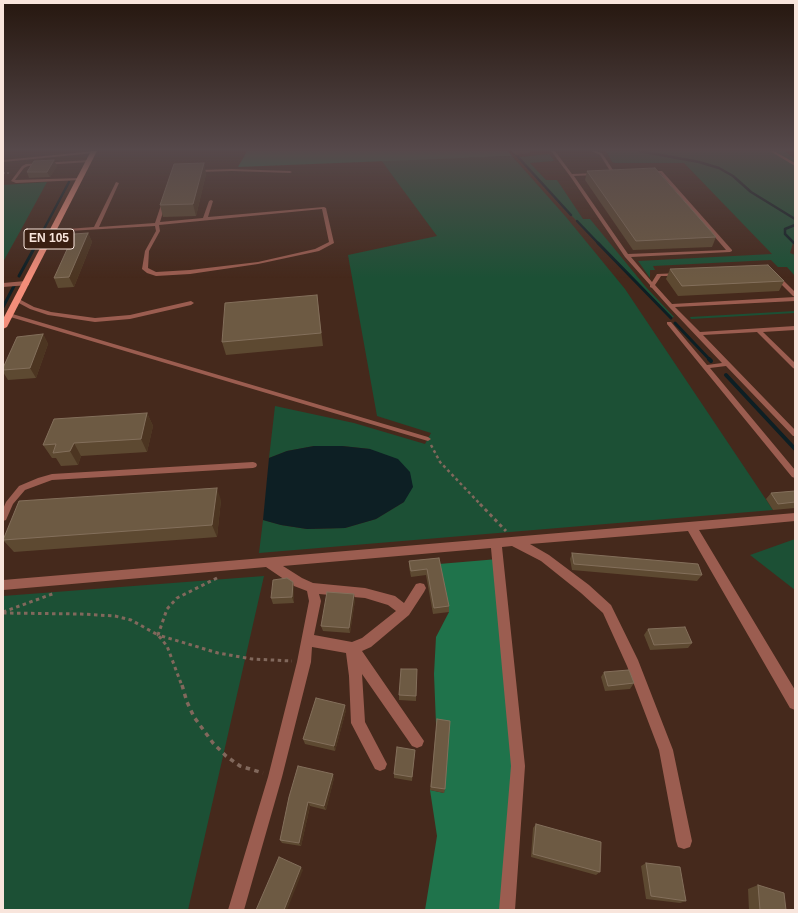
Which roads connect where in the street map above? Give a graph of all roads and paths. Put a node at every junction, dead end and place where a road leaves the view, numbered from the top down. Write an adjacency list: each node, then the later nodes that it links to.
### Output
1 (72, 194): 10 (main road, EN 105)
2 (112, 194): 9 (lane)
3 (585, 194): 11 (lane)
4 (680, 194): 11 (lane)
5 (166, 195): 8 (lane)
6 (211, 201): 7 (lane)
7 (205, 219): 8 (lane); 8 (lane)
8 (157, 224): 9 (lane)
9 (96, 228): 10 (lane)
10 (53, 231): 14 (main road, EN 105)
11 (627, 256): 16 (lane)
12 (683, 273): 16 (lane)
13 (774, 274): 17 (lane)
14 (26, 282): 15 (street); 19 (main road, EN 105)
15 (3, 285)
16 (652, 286): 21 (lane)
17 (795, 295)
18 (795, 299): 21 (lane)
19 (17, 300): 20 (lane); 22 (main road, EN 105)
20 (191, 303)
21 (671, 306): 27 (lane)
22 (9, 315): 24 (main road, EN 105); 32 (lane)
23 (669, 323): 29 (lane)
24 (3, 328)
25 (795, 328): 26 (lane)
26 (758, 330): 27 (lane); 30 (lane)
27 (698, 334): 28 (lane)
28 (727, 364): 29 (lane); 31 (lane)
29 (705, 367): 34 (lane)
30 (795, 367)
31 (795, 434)
32 (428, 439): 38 (path)
33 (253, 465): 36 (lane)
34 (795, 475)
35 (795, 517): 37 (street)
36 (3, 518)
37 (691, 526): 38 (street); 52 (street)
38 (515, 542): 39 (street); 56 (street)
39 (496, 543): 40 (street); 58 (street)
40 (269, 563): 42 (street); 43 (street)
41 (222, 575): 48 (path)
42 (3, 585)
43 (312, 588): 46 (street); 49 (street)
44 (420, 588): 46 (street)
45 (60, 591): 47 (path)
46 (405, 611): 50 (street)
47 (3, 612): 48 (path)
48 (158, 635): 51 (path); 55 (path)
49 (307, 640): 50 (street); 51 (street)
50 (352, 648): 53 (street); 54 (street)
51 (304, 662): 55 (street)
52 (794, 705)
53 (417, 741)
54 (380, 764)
55 (274, 777): 57 (street)
56 (684, 842)
57 (236, 910)
58 (507, 910)

